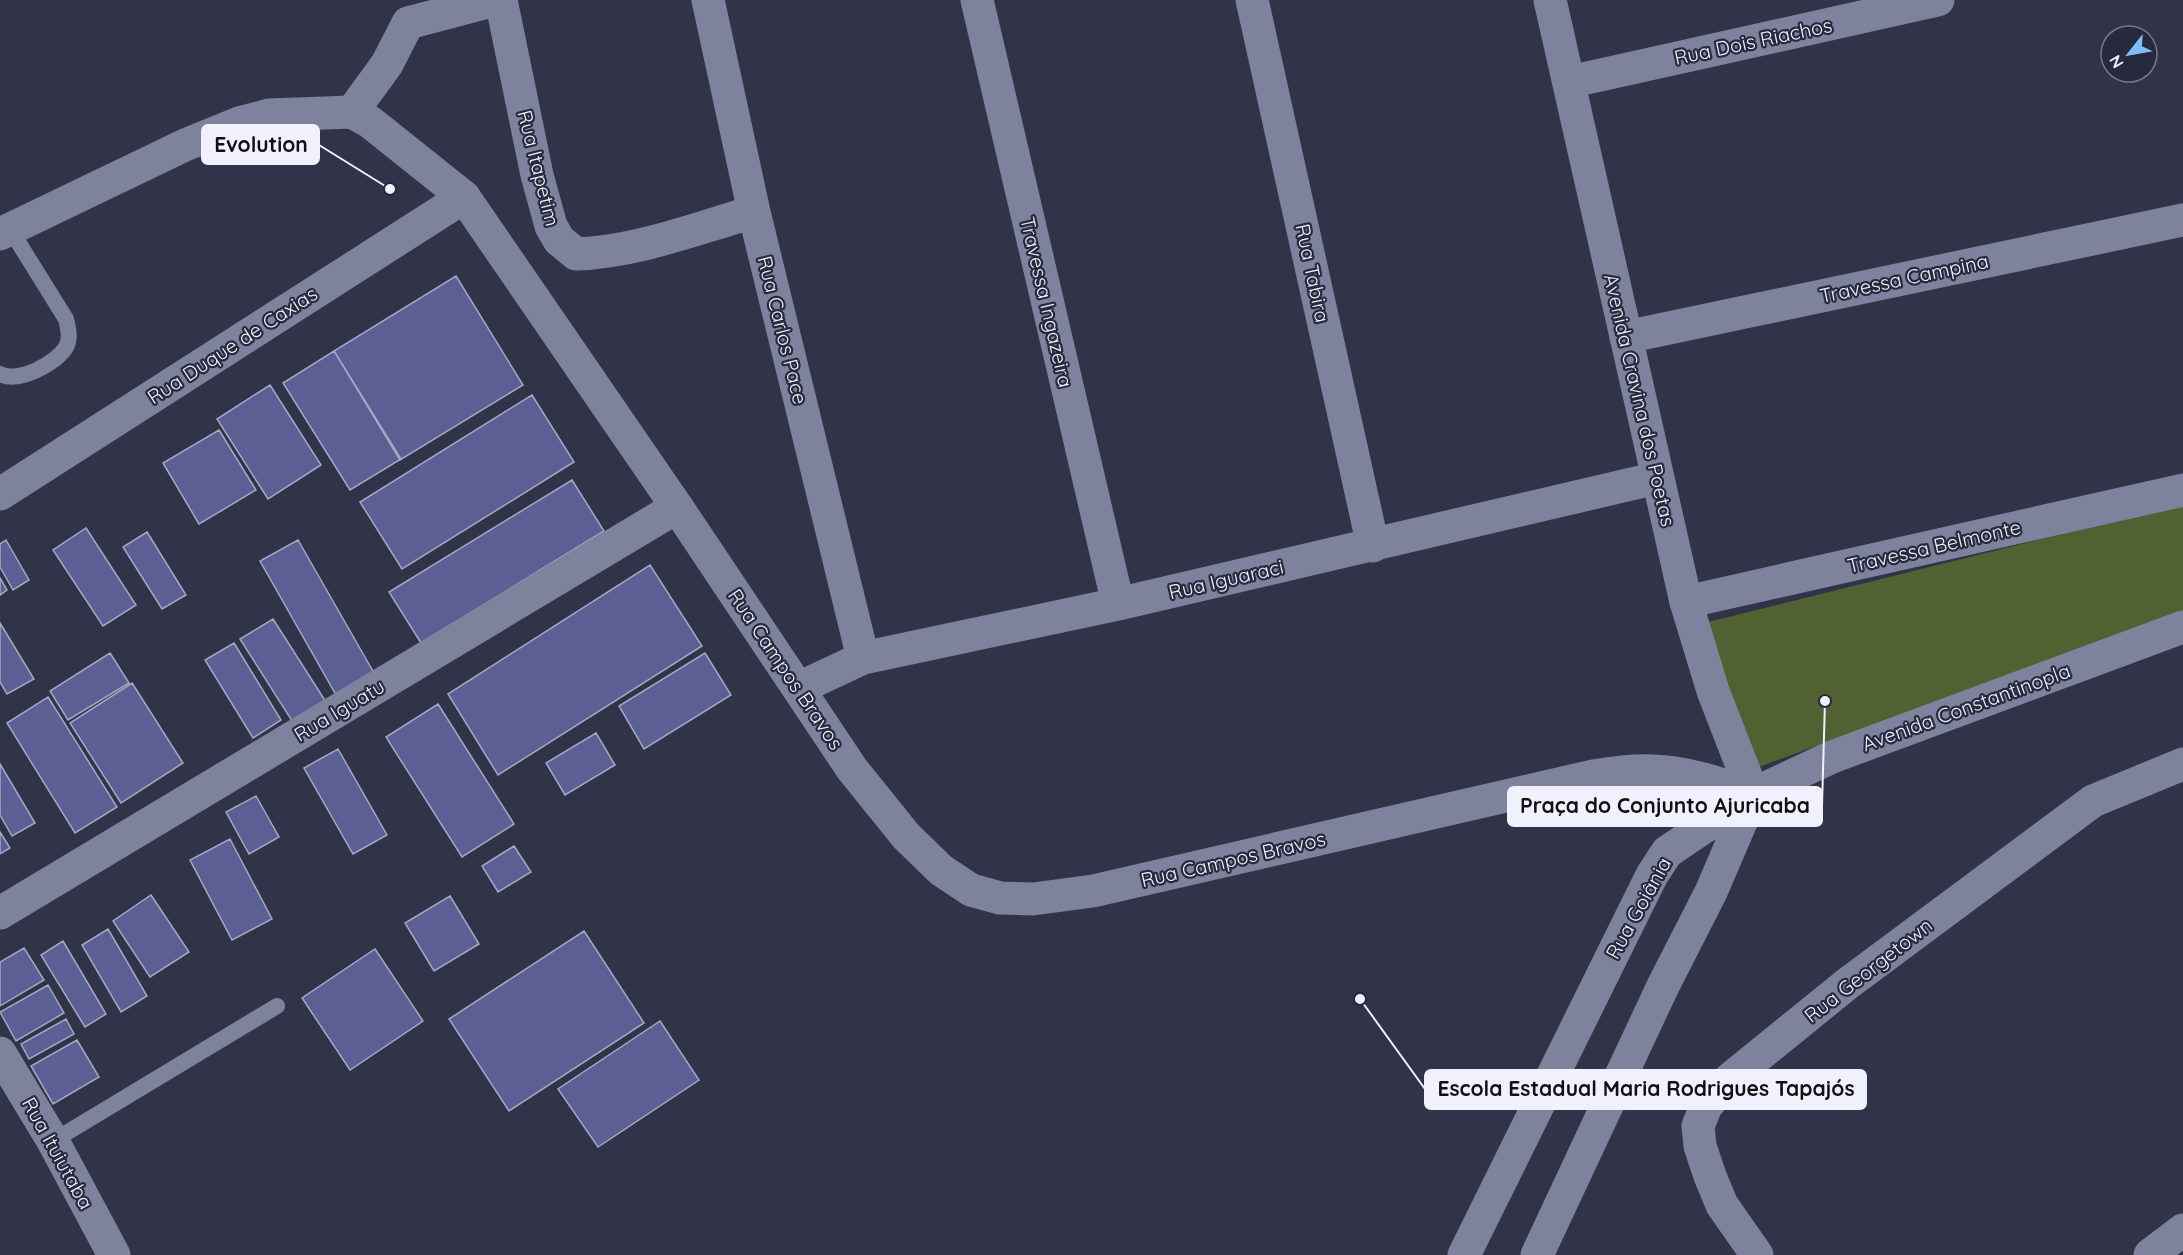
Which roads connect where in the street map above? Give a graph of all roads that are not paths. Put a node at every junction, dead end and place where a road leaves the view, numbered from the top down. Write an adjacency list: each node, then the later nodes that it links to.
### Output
1 (495, 0): 9 (street)
2 (501, 0): 13 (street, Rua Itapetim)
3 (708, 0): 13 (street, Rua Carlos Pace)
4 (977, 0): 24 (street, Travessa Ingazeira)
5 (1252, 0): 22 (street, Rua Tabira)
6 (1550, 0): 10 (street, Avenida Cravina dos Poetas)
7 (1938, 0): 8 (street, Rua Dois Riachos)
8 (1850, 10): 10 (street, Rua Dois Riachos)
9 (406, 12): 11 (street)
10 (1569, 82): 16 (street, Avenida Cravina dos Poetas)
11 (352, 112): 12 (street, Rua Campos Bravos); 15 (street)
12 (464, 196): 20 (street, Rua Duque de Caxias); 21 (street, Rua Campos Bravos)
13 (754, 212): 26 (street, Rua Carlos Pace)
14 (2183, 220): 16 (street, Travessa Campina)
15 (5, 231): 17 (lane)
16 (1626, 337): 18 (street, Avenida Cravina dos Poetas)
17 (0, 374)
18 (1657, 478): 22 (street, Rua Iguaraci); 23 (street, Avenida Cravina dos Poetas)
19 (2183, 490): 23 (street, Travessa Belmonte)
20 (0, 494)
21 (677, 507): 27 (street, Rua Campos Bravos); 30 (street, Rua Iguatu)
22 (1373, 546): 24 (street, Rua Iguaraci)
23 (1686, 602): 29 (street, Avenida Cravina dos Poetas)
24 (1118, 604): 26 (street, Rua Iguaraci)
25 (2183, 627): 29 (street, Avenida Constantinopla)
26 (864, 658): 27 (street, Rua Iguaraci)
27 (799, 688): 29 (street, Rua Campos Bravos)
28 (2183, 764): 38 (street, Rua Georgetown)
29 (1753, 794): 36 (street, Rua Goiânia); 37 (street)
30 (0, 914)
31 (277, 1006): 33 (lane)
32 (0, 1053): 33 (street, Rua Ituiutaba)
33 (53, 1141): 35 (street, Rua Ituiutaba)
34 (2183, 1230): 39 (street)
35 (114, 1255)
36 (1464, 1255)
37 (1537, 1255)
38 (1758, 1255)
39 (2150, 1255)

